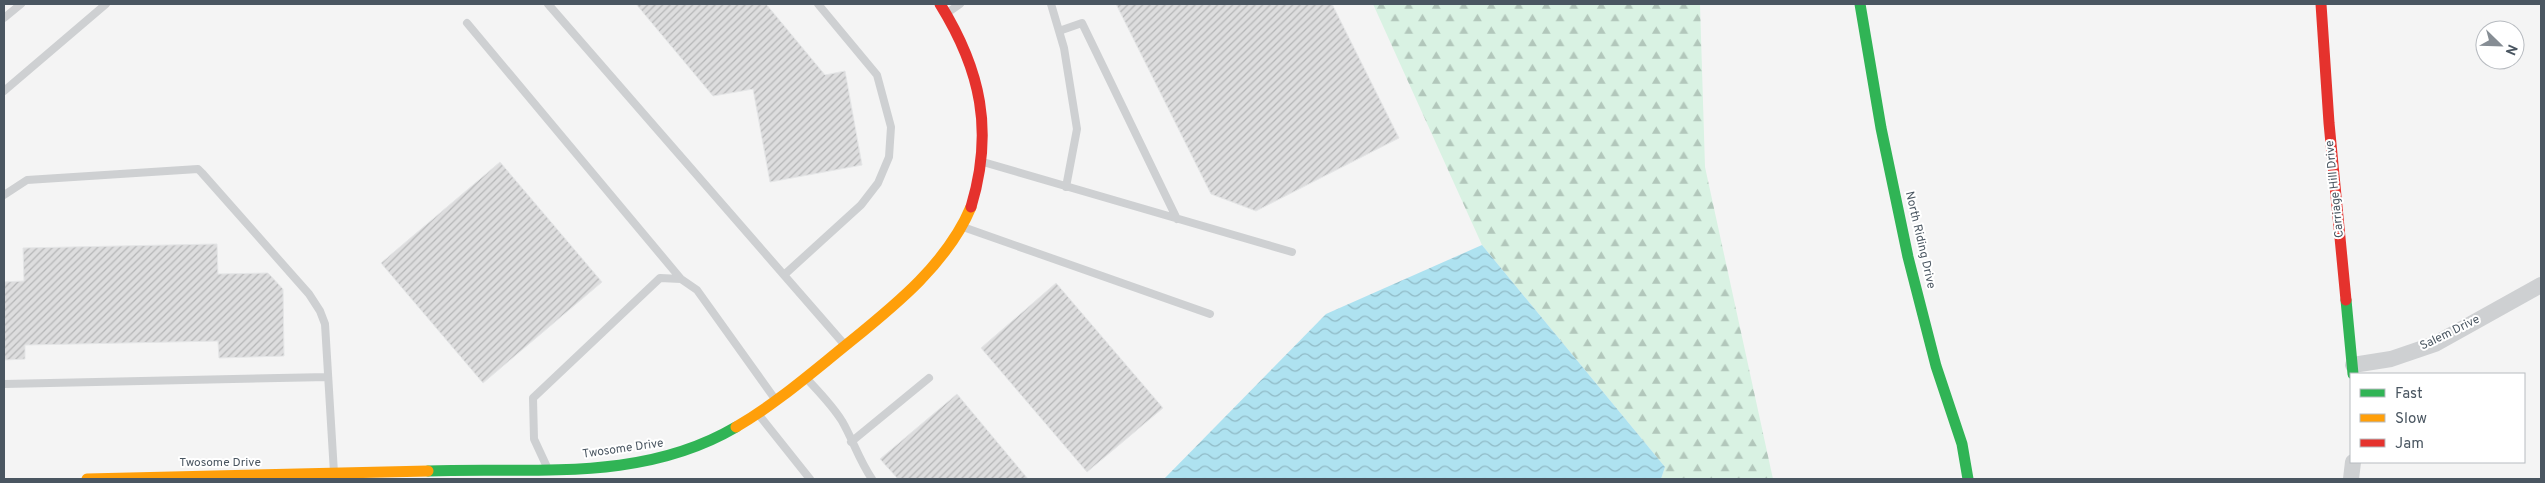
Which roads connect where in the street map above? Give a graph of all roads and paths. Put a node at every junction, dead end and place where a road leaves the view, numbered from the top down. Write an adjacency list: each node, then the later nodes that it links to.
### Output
1 (21, 4): 10 (lane)
2 (106, 4): 13 (lane)
3 (548, 4): 20 (lane)
4 (818, 4): 20 (lane)
5 (960, 4): 9 (lane)
6 (1051, 4): 12 (lane)
7 (1860, 4): 43 (street, North Riding Drive)
8 (2321, 4): 25 (street, Carriage Hill Drive)
9 (943, 8): 14 (street, Twosome Drive)
10 (4, 18)
11 (467, 23): 21 (lane)
12 (1059, 31): 15 (lane); 17 (lane)
13 (4, 91)
14 (981, 162): 15 (lane); 18 (street, Twosome Drive)
15 (1066, 187): 17 (lane)
16 (4, 196): 26 (lane)
17 (1177, 219): 19 (lane)
18 (961, 226): 23 (lane); 24 (street, Twosome Drive)
19 (1292, 252)
20 (784, 275): 24 (lane)
21 (681, 279): 30 (lane); 34 (lane)
22 (2541, 285): 25 (street, Salem Drive)
23 (1210, 314)
24 (846, 346): 27 (street, Twosome Drive)
25 (2353, 370)
26 (328, 377): 29 (lane); 36 (lane)
27 (806, 378): 30 (street, Twosome Drive); 32 (lane)
28 (929, 378): 32 (lane)
29 (4, 384)
30 (776, 401): 31 (street, Twosome Drive)
31 (758, 414): 34 (street, Twosome Drive); 41 (lane)
32 (851, 442): 42 (lane)
33 (2353, 463): 44 (street)
34 (548, 470): 35 (street, Twosome Drive)
35 (465, 474): 37 (street, Twosome Drive)
36 (334, 475): 37 (street, Twosome Drive); 39 (street, Twosome Drive)
37 (405, 476)
38 (148, 478): 39 (street, Twosome Drive); 40 (street, Twosome Drive)
39 (204, 478)
40 (88, 479)
41 (810, 479)
42 (872, 479)
43 (1968, 479)
44 (2351, 479)

